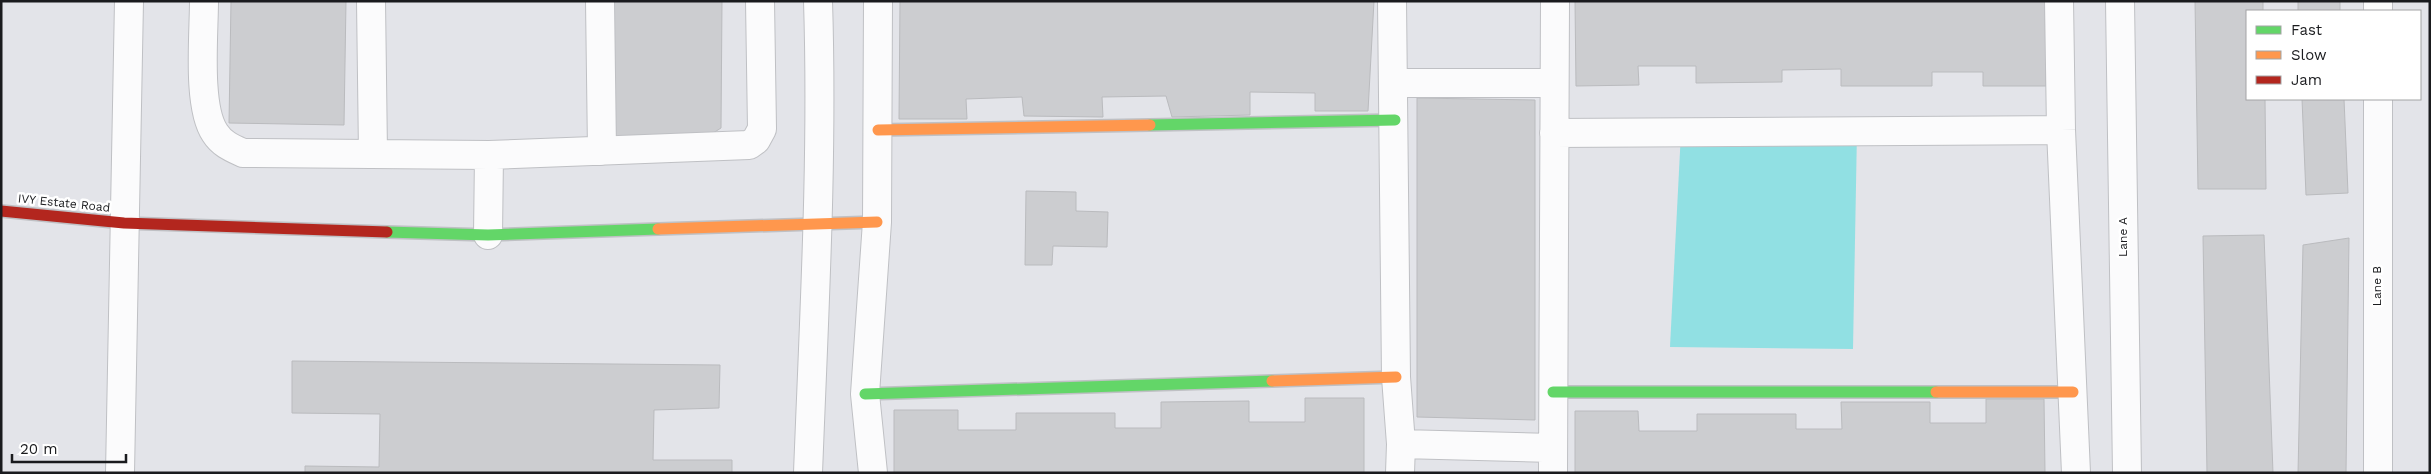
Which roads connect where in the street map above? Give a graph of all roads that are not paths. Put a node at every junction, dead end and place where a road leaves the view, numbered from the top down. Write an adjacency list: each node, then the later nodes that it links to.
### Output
1 (129, 1): 24 (street)
2 (204, 1): 20 (street)
3 (371, 1): 20 (street)
4 (600, 1): 19 (street)
5 (760, 1): 19 (street)
6 (818, 1): 25 (street)
7 (878, 1): 16 (street)
8 (1392, 1): 12 (street)
9 (1554, 1): 13 (street)
10 (2060, 1): 17 (street)
11 (2120, 1): 38 (street, Lane A)
12 (1394, 83): 13 (street); 15 (street)
13 (1554, 83): 18 (street)
14 (2378, 100): 39 (street, Lane B)
15 (1395, 120): 16 (street); 27 (street)
16 (878, 130): 23 (street)
17 (2060, 130): 18 (street); 29 (street)
18 (1554, 133): 28 (street)
19 (602, 151): 21 (street)
20 (373, 154): 21 (street)
21 (489, 156): 26 (street)
22 (1, 210): 24 (street, IVY Estate Road)
23 (877, 222): 25 (street, IVY Estate Road); 30 (street)
24 (124, 223): 26 (street, IVY Estate Road); 33 (street)
25 (817, 224): 26 (street, IVY Estate Road); 34 (street)
26 (488, 235)
27 (1396, 377): 30 (street); 31 (street)
28 (1554, 392): 29 (street); 32 (street)
29 (2072, 392): 37 (street)
30 (865, 394): 35 (street)
31 (1401, 444): 32 (street); 36 (street)
32 (1553, 460)
33 (120, 473)
34 (808, 473)
35 (873, 473)
36 (1400, 473)
37 (2076, 473)
38 (2127, 473)
39 (2378, 473)

